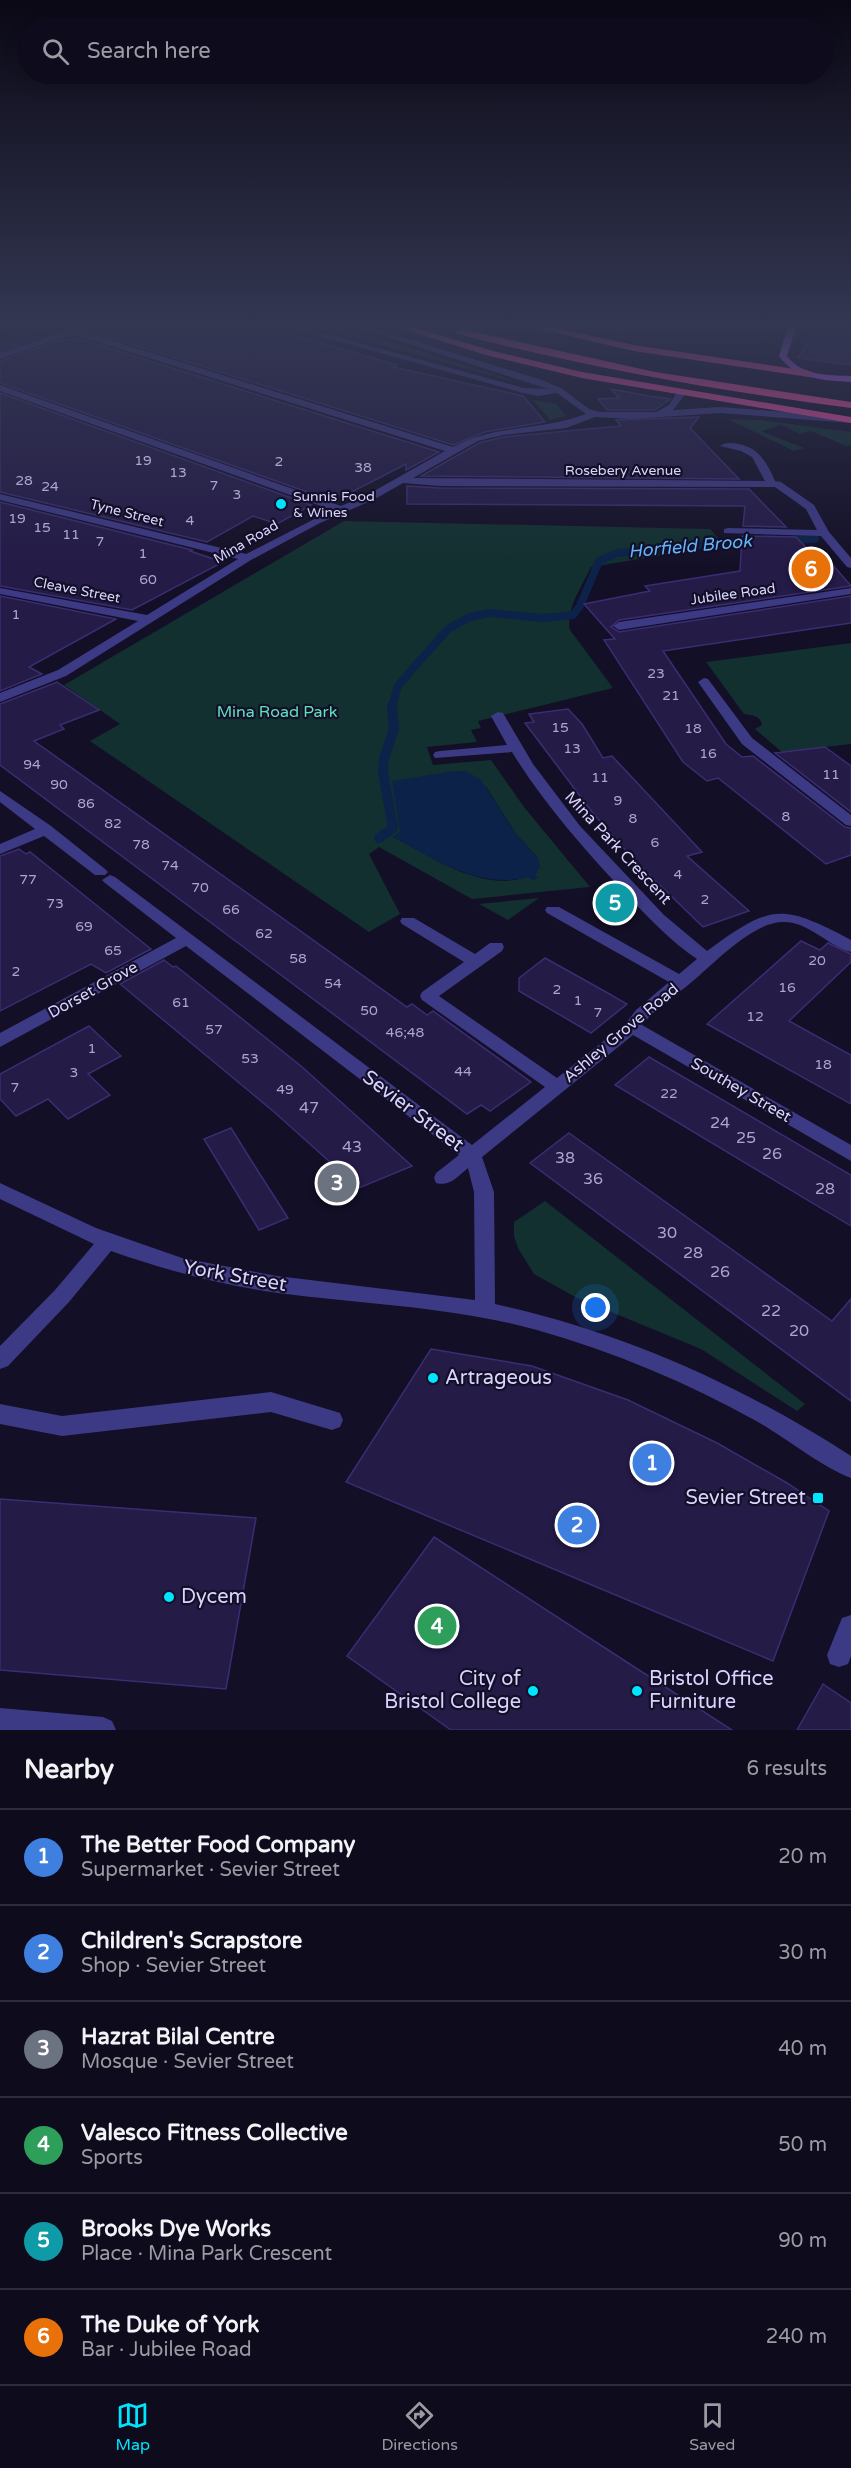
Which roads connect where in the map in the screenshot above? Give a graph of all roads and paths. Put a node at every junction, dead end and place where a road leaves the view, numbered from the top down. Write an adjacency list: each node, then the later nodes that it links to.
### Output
1 (48, 408): 14 (street)
2 (315, 408): 10 (street)
3 (585, 408): 6 (street)
4 (671, 408): 7 (street)
5 (774, 408): 8 (highway)
6 (594, 414): 7 (street, Mina Road); 10 (street, Mina Road)
7 (657, 414): 8 (street, Mina Road)
8 (851, 420)
9 (724, 446): 12 (street)
10 (454, 451): 11 (street, Mina Road)
11 (400, 480): 12 (street, Rosebery Avenue); 14 (street, Mina Road)
12 (771, 484): 16 (street, Rosebery Avenue)
13 (0, 497): 17 (street, Tyne Street)
14 (342, 510): 17 (street, Mina Road)
15 (728, 531): 16 (street)
16 (824, 533): 18 (street, Rosebery Avenue)
17 (247, 558): 21 (street, Mina Road)
18 (851, 564)
19 (0, 591): 21 (street, Cleave Street)
20 (851, 591): 22 (street, Jubilee Road)
21 (148, 619): 24 (street, Mina Road)
22 (619, 626)
23 (704, 682): 29 (street)
24 (0, 698)
25 (498, 717): 26 (street, Mina Park Crescent)
26 (515, 748): 27 (street); 37 (street, Mina Park Crescent)
27 (441, 755)
28 (0, 795): 30 (street, Sevier Street)
29 (851, 822)
30 (46, 829): 31 (street); 34 (street, Sevier Street)
31 (0, 850)
32 (553, 910): 39 (street)
33 (408, 921): 38 (street)
34 (187, 939): 41 (street, Dorset Grove); 44 (street, Sevier Street)
35 (496, 947): 38 (street)
36 (851, 947): 37 (street, Ashley Grove Road)
37 (709, 960): 39 (street, Ashley Grove Road)
38 (476, 962): 42 (street)
39 (682, 982): 40 (street, Ashley Grove Road)
40 (632, 1027): 42 (street, Ashley Grove Road); 43 (street, Southey Street)
41 (0, 1041)
42 (556, 1086): 44 (street, Ashley Grove Road)
43 (851, 1154)
44 (469, 1155): 45 (street, Ashley Grove Road); 48 (street, Sevier Street)
45 (443, 1178)
46 (0, 1190): 47 (street, York Street)
47 (108, 1241): 48 (street, York Street); 49 (street)
48 (484, 1310): 52 (street)
49 (0, 1360)
50 (0, 1414): 51 (street)
51 (332, 1420)
52 (851, 1468)
53 (851, 1628): 54 (street)
54 (839, 1655)
55 (0, 1721): 56 (street)
56 (103, 1730)

